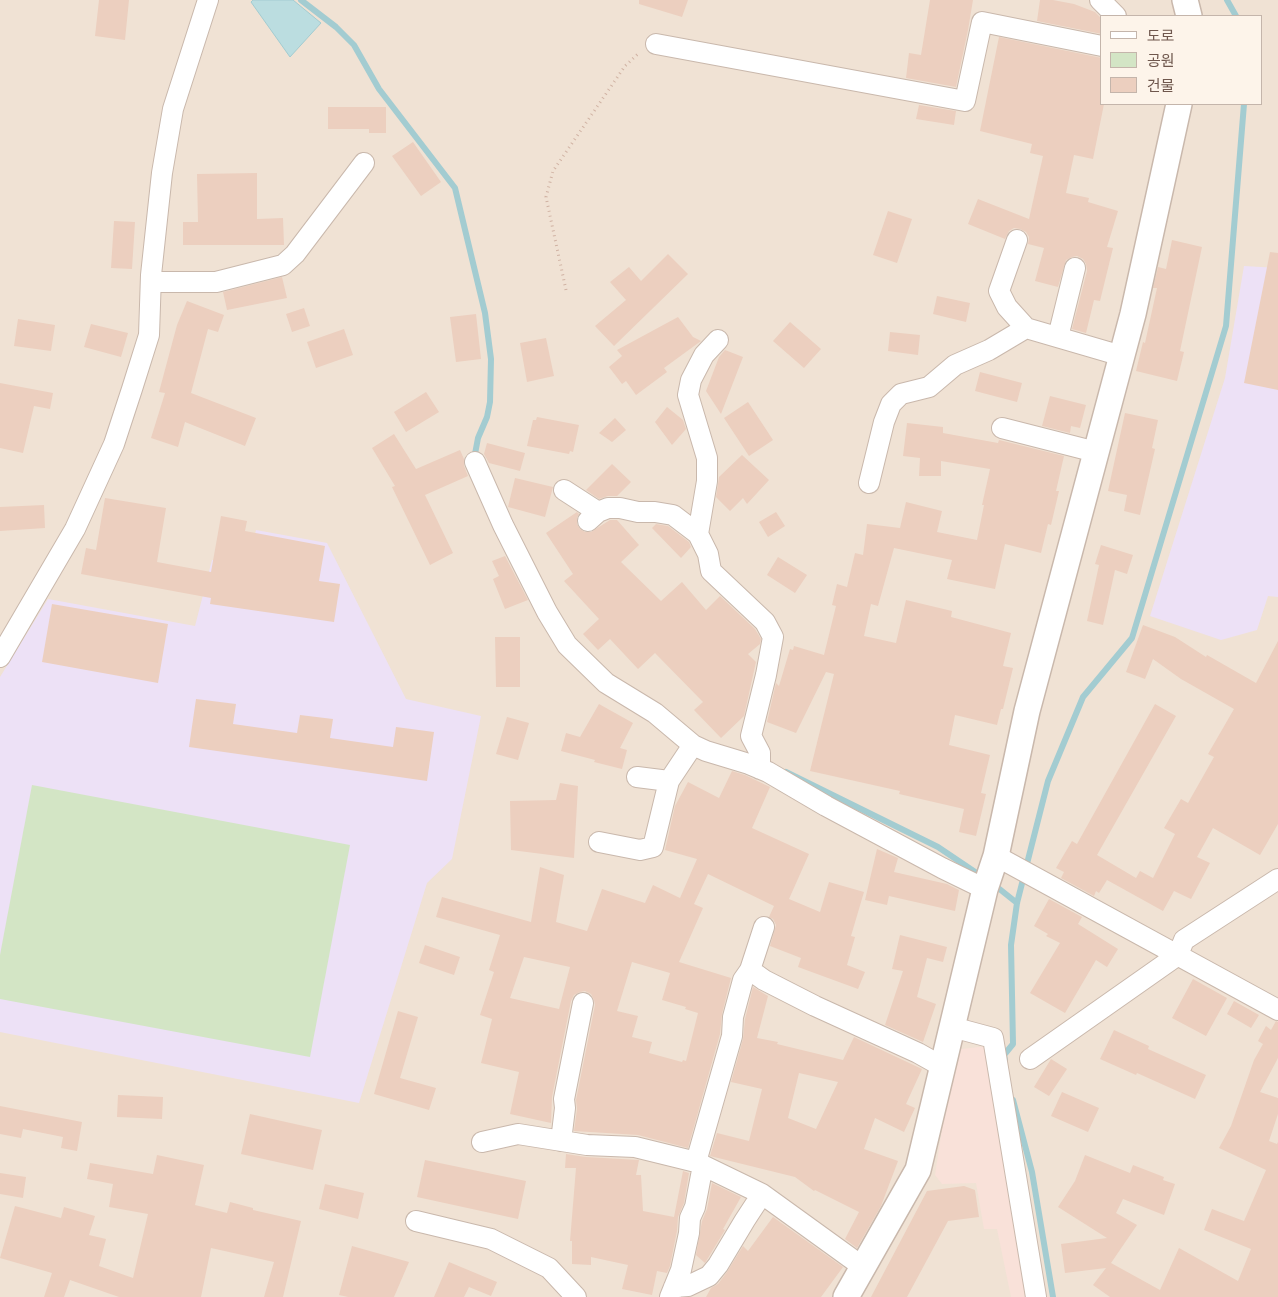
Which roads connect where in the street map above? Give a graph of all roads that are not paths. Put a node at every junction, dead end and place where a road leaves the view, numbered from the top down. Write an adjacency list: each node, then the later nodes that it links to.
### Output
1 (208, 0): 12 (street)
2 (1100, 0): 4 (street)
3 (1185, 0): 5 (street)
4 (1115, 15)
5 (1189, 15)
6 (656, 44): 7 (street)
7 (1100, 46)
8 (1179, 105): 16 (street)
9 (364, 163): 12 (street)
10 (1017, 240): 13 (street)
11 (1075, 268): 14 (street)
12 (150, 282): 23 (street)
13 (1026, 328): 14 (street); 20 (street)
14 (1058, 337): 16 (street)
15 (718, 340): 22 (street)
16 (1122, 356): 18 (street)
17 (1002, 428): 18 (street)
18 (1096, 452): 29 (street)
19 (475, 462): 24 (street)
20 (869, 483)
21 (564, 490): 22 (street)
22 (698, 534): 25 (street)
23 (0, 657)
24 (693, 745): 25 (street); 27 (street)
25 (760, 762): 29 (street)
26 (637, 777): 27 (street)
27 (669, 781): 28 (street)
28 (599, 842)
29 (994, 874): 32 (street); 36 (street)
30 (1278, 879): 32 (street)
31 (764, 927): 33 (street)
32 (1178, 955): 35 (street); 37 (street)
33 (750, 970): 38 (street); 41 (street)
34 (583, 1003): 39 (street)
35 (1278, 1010)
36 (952, 1027): 38 (street); 48 (street)
37 (1030, 1059)
38 (943, 1067): 44 (street)
39 (561, 1141): 40 (street); 41 (street)
40 (482, 1142)
41 (700, 1164): 42 (street); 45 (street)
42 (762, 1194): 44 (street); 45 (street)
43 (416, 1221): 46 (street)
44 (863, 1267): 47 (street)
45 (672, 1292)
46 (576, 1297)
47 (846, 1297)
48 (1036, 1297)

